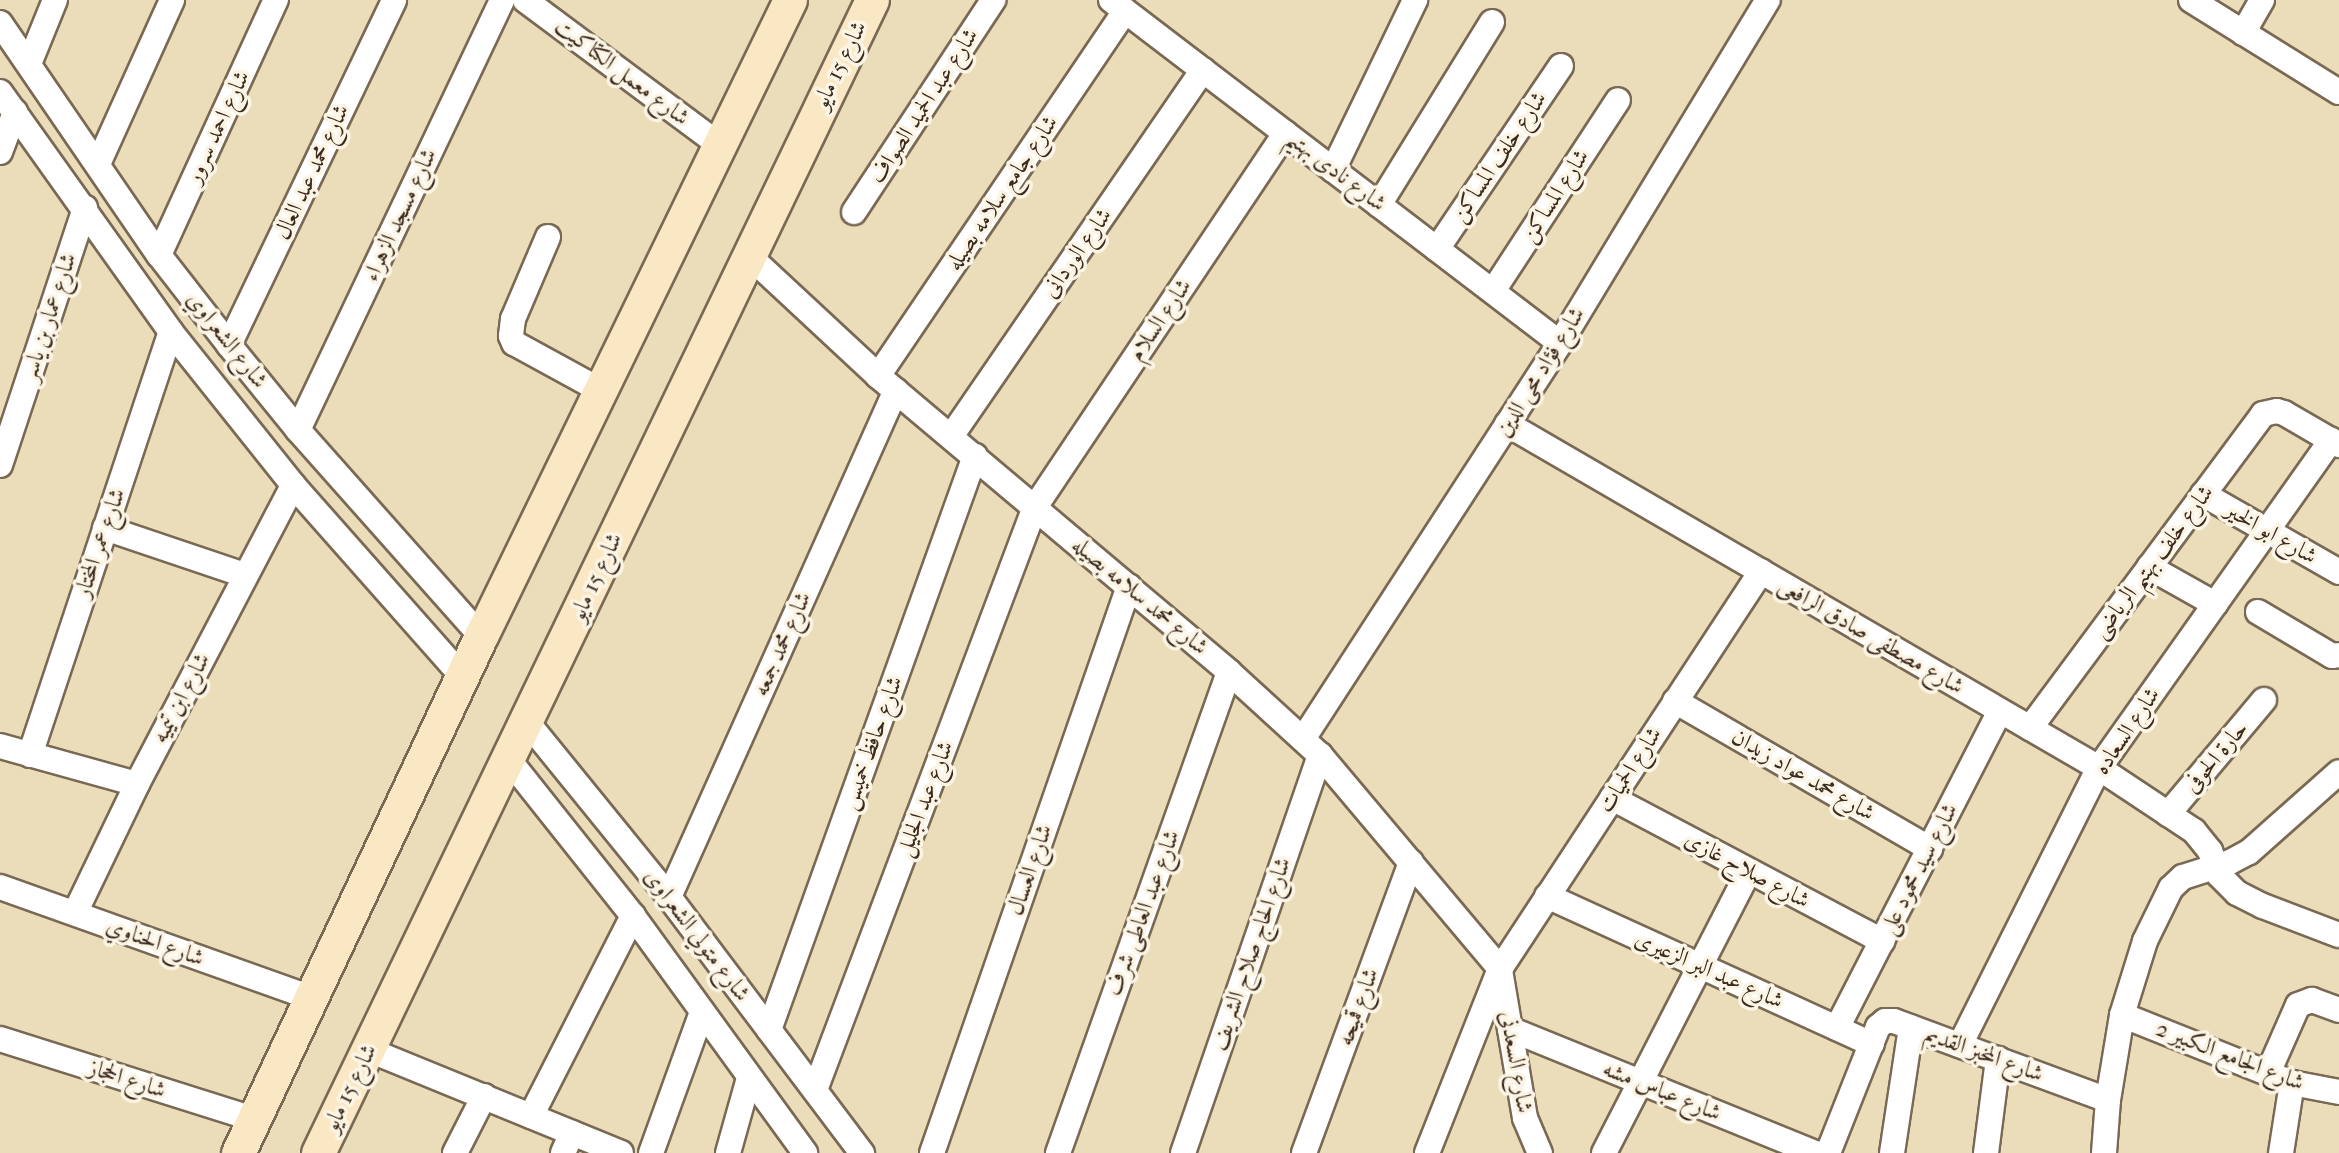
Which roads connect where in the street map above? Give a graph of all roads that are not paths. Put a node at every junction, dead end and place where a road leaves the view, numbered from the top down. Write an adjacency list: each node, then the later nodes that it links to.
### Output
1 (55, 0): 18 (street)
2 (172, 0): 27 (street)
3 (276, 0): 34 (street, شارع احمد سرور)
4 (394, 0): 39 (street, شارع محمد عبد العال)
5 (502, 0): 43 (street, شارع مسجد الزهراء)
6 (790, 0): 25 (main road)
7 (872, 0): 35 (main road, شارع 15 مايو)
8 (993, 0): 31 (street, شارع عبد الحميد الصواف)
9 (1415, 0): 28 (street)
10 (1768, 0): 38 (street, شارع فؤاد محى الدين)
11 (2191, 0): 17 (street)
12 (2262, 0): 17 (street)
13 (527, 1): 25 (street, شارع معمل الكتاكيت)
14 (1118, 5): 20 (street, شارع نادى بهتيم); 40 (street, شارع جامع سلامه بصيله)
15 (1492, 22): 29 (street)
16 (0, 23): 18 (street, شارع الشعراوي)
17 (2243, 33): 21 (street)
18 (29, 64): 27 (street, شارع الشعراوي)
19 (1561, 66): 33 (street, شارع خلف المساكن)
20 (1203, 70): 24 (street, شارع نادى بهتيم); 44 (street, شارع الوردانى)
21 (2337, 86)
22 (1618, 100): 36 (street, شارع المساكن)
23 (7, 102): 26 (street); 30 (street, شارع الشعراوي)
24 (1285, 133): 28 (street, شارع نادى بهتيم); 50 (street, شارع السلام)
25 (718, 144): 41 (main road)
26 (0, 152)
27 (98, 164): 34 (street, شارع الشعراوي)
28 (1333, 170): 29 (street, شارع نادى بهتيم)
29 (1379, 205): 33 (street, شارع نادى بهتيم)
30 (85, 208): 37 (street, شارع الشعراوي); 47 (street, شارع عمار بن ياسر)
31 (854, 212)
32 (548, 237): 41 (street)
33 (1437, 248): 36 (street, شارع نادى بهتيم)
34 (159, 255): 39 (street, شارع الشعراوي)
35 (748, 255): 40 (street, شارع محمد سلامه بصيله); 67 (main road, شارع 15 مايو)
36 (1493, 291): 38 (street, شارع نادى بهتيم)
37 (171, 332): 48 (street, شارع الشعراوي); 51 (street, شارع عمر المختار)
38 (1560, 343): 42 (street, شارع فؤاد محى الدين)
39 (229, 345): 43 (street, شارع الشعراوي)
40 (887, 383): 44 (street, شارع محمد سلامه بصيله); 84 (street, شارع محمد جمعه)
41 (600, 390): 60 (main road)
42 (1507, 424): 54 (street, شارع مصطفى صادق الرافعى); 70 (street, شارع فؤاد محى الدين)
43 (298, 429): 60 (street, شارع الشعراوي)
44 (951, 435): 46 (street, شارع محمد سلامه بصيله)
45 (2335, 443): 49 (street, شارع خلف بهتيم الرياضى); 52 (street, شارع السعاده)
46 (975, 456): 50 (street, شارع محمد سلامه بصيله); 98 (street, شارع حافظ خميس)
47 (0, 465)
48 (292, 485): 56 (street, شارع ابن تيميه); 63 (street, شارع الشعراوي)
49 (2203, 494): 52 (street, شارع ابو الخير); 53 (street, شارع خلف بهتيم الرياضى)
50 (1035, 507): 57 (street, شارع محمد سلامه بصيله); 108 (street, شارع عبد الجليل)
51 (105, 528): 56 (street); 71 (street, شارع عمر المختار)
52 (2267, 531): 55 (street, شارع ابو الخير); 58 (street, شارع السعاده)
53 (2149, 567): 58 (street); 68 (street, شارع خلف بهتيم الرياضى)
54 (1761, 571): 65 (street, شارع الحميات); 66 (street, شارع مصطفى صادق الرافعى)
55 (2339, 572)
56 (245, 575): 75 (street, شارع ابن تيميه)
57 (1129, 586): 62 (street, شارع محمد سلامه بصيله); 123 (street, شارع العسال)
58 (2215, 604): 73 (street, شارع السعاده)
59 (2258, 612): 61 (street)
60 (481, 636): 63 (main road)
61 (2339, 655)
62 (1229, 672): 70 (street, شارع محمد سلامه بصيله); 124 (street, شارع عبد العاطى شرف)
63 (462, 676): 91 (main road)
64 (2264, 700): 77 (street, حارة الحوفى)
65 (1675, 701): 76 (street, شارع الحميات); 78 (street, شارع محمد عواد زيدان)
66 (2000, 710): 68 (street, شارع مصطفى صادق الرافعى); 78 (street, شارع سيد محمود على)
67 (527, 722): 72 (main road, شارع 15 مايو); 84 (street, شارع متولي الشعراوى)
68 (2030, 728): 73 (street, شارع مصطفى صادق الرافعى)
69 (0, 746): 71 (street)
70 (1312, 747): 79 (street, شارع محمد سلامه بصيله); 125 (street, شارع الحاج صلاح الشريف)
71 (30, 755): 75 (street)
72 (509, 760): 86 (street, شارع متولي الشعراوى); 102 (main road, شارع 15 مايو)
73 (2099, 768): 77 (street, شارع مصطفى صادق الرافعى); 101 (street, شارع السعاده)
74 (2339, 772): 80 (street)
75 (136, 784): 85 (street, شارع ابن تيميه)
76 (1612, 798): 81 (street, شارع صلاح غازى); 83 (street, شارع الحميات)
77 (2168, 814): 80 (street, شارع مصطفى صادق الرافعى)
78 (1930, 849): 88 (street, شارع سيد محمود على)
79 (1411, 862): 90 (street, شارع محمد سلامه بصيله); 126 (street, شارع قميحه)
80 (2214, 868): 87 (street, شارع مصطفى صادق الرافعى); 94 (street)
81 (1749, 871): 88 (street, شارع صلاح غازى); 89 (street)
82 (0, 887): 85 (street, شارع الحناوي)
83 (1547, 896): 89 (street, شارع عبد البر الزعيرى); 90 (street, شارع الحميات)
84 (669, 897): 98 (street, شارع متولي الشعراوى)
85 (75, 913): 91 (street, شارع الحناوي)
86 (633, 916): 93 (street, شارع متولي الشعراوى); 112 (street)
87 (2339, 935)
88 (1882, 941): 96 (street, شارع سيد محمود على)
89 (1700, 966): 96 (street, شارع عبد البر الزعيرى); 106 (street)
90 (1500, 969): 97 (street, شارع السعدنى); 127 (street, شارع الحميات)
91 (311, 998): 113 (main road)
92 (2339, 1010): 104 (street)
93 (702, 1012): 105 (street, شارع متولي الشعراوى); 119 (street)
94 (2122, 1015): 104 (street, شارع الجامع الكبير 2); 111 (street)
95 (1911, 1027): 100 (street, شارع المخبز القديم); 101 (street, شارع المخبز القديم); 132 (street)
96 (1838, 1028): 100 (street, شارع عبد البر الزعيرى)
97 (1510, 1029): 106 (street, شارع عباس مشه); 128 (street, شارع السعدنى)
98 (769, 1030): 108 (street, شارع متولي الشعراوى)
99 (0, 1039): 113 (street, شارع الحجاز)
100 (1872, 1044): 131 (street)
101 (1960, 1045): 103 (street, شارع المخبز القديم)
102 (369, 1050): 110 (street); 116 (main road, شارع 15 مايو)
103 (1998, 1059): 111 (street, شارع المخبز القديم); 133 (street)
104 (2268, 1073): 107 (street, شارع الجامع الكبير 2)
105 (749, 1078): 120 (street); 121 (street, شارع متولي الشعراوى)
106 (1640, 1082): 129 (street); 130 (street, شارع عباس مشه)
107 (2292, 1083): 109 (street, شارع الجامع الكبير 2); 135 (street)
108 (815, 1090): 122 (street, شارع متولي الشعراوى)
109 (2339, 1092)
110 (484, 1096): 112 (street); 117 (street)
111 (2108, 1100): 134 (street)
112 (531, 1116): 114 (street)
113 (254, 1119): 115 (main road)
114 (568, 1143): 118 (street)
115 (238, 1153)
116 (318, 1153)
117 (455, 1153)
118 (621, 1153)
119 (651, 1153)
120 (728, 1153)
121 (806, 1153)
122 (862, 1153)
123 (932, 1153)
124 (1058, 1153)
125 (1183, 1153)
126 (1304, 1153)
127 (1427, 1153)
128 (1540, 1153)
129 (1604, 1153)
130 (1815, 1153)
131 (1828, 1153)
132 (1892, 1153)
133 (1986, 1153)
134 (2104, 1153)
135 (2281, 1153)

